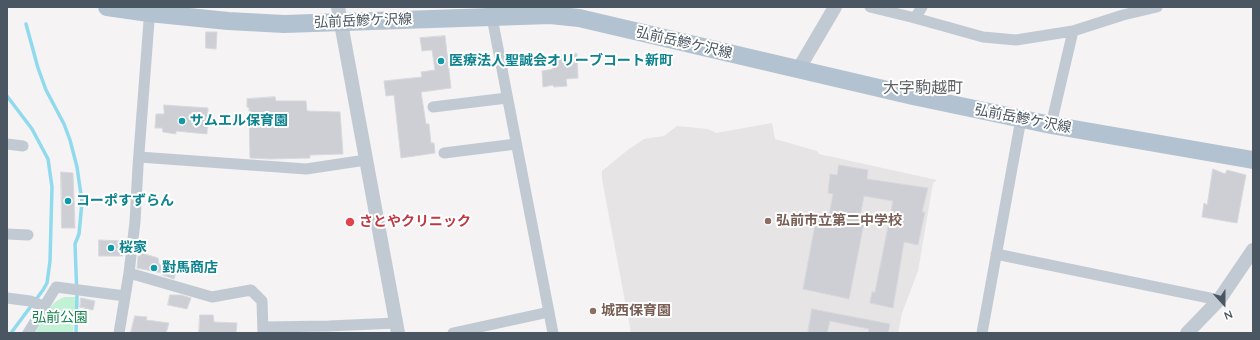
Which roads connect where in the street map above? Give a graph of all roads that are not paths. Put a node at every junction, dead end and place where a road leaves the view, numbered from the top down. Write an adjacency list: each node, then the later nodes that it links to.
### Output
1 (107, 7): 7 (main road, 弘前岳鰺ケ沢線)
2 (824, 7): 12 (street)
3 (835, 7): 12 (street)
4 (870, 7): 10 (street)
5 (922, 7): 10 (street)
6 (1157, 7): 11 (street)
7 (150, 10): 9 (main road, 弘前岳鰺ケ沢線); 21 (street)
8 (491, 11): 9 (main road, 弘前岳鰺ケ沢線); 12 (main road, 弘前岳鰺ケ沢線); 13 (street)
9 (339, 15): 22 (street)
10 (915, 18): 11 (street)
11 (1073, 31): 16 (street)
12 (798, 70): 15 (main road, 弘前岳鰺ケ沢線)
13 (507, 98): 14 (street); 18 (street)
14 (433, 107)
15 (1021, 119): 16 (main road, 弘前岳鰺ケ沢線); 27 (street)
16 (1050, 125): 23 (main road, 弘前岳鰺ケ沢線)
17 (7, 144): 19 (street)
18 (516, 144): 20 (street); 33 (street)
19 (23, 146)
20 (444, 153)
21 (139, 157): 22 (street); 28 (street)
22 (366, 160): 34 (street)
23 (1253, 160)
24 (7, 234): 25 (street)
25 (28, 236)
26 (1253, 250): 31 (street)
27 (996, 254): 31 (street); 40 (street)
28 (129, 273): 29 (street); 35 (street)
29 (125, 296): 32 (street); 37 (street)
30 (7, 298): 32 (street)
31 (1219, 300): 41 (street)
32 (44, 306): 36 (street)
33 (549, 312): 38 (street); 39 (street)
34 (397, 328): 35 (street)
35 (264, 330)
36 (28, 333)
37 (119, 333)
38 (453, 333)
39 (553, 333)
40 (982, 333)
41 (1187, 333)

